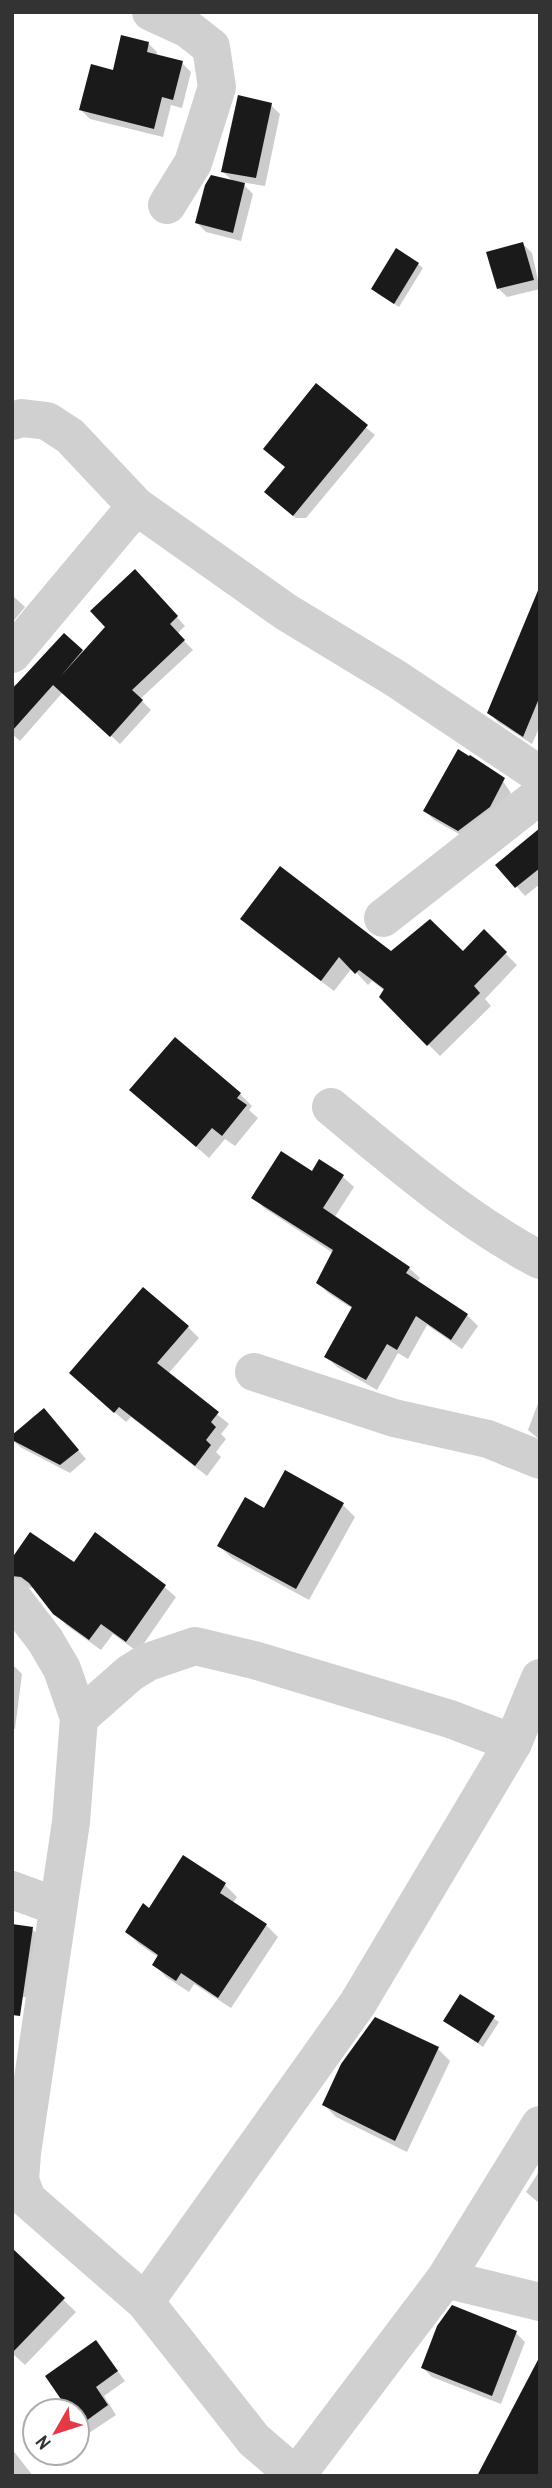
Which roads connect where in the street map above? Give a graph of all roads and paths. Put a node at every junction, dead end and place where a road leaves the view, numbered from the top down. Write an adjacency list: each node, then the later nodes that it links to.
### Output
1 (151, 12): 2 (street)
2 (167, 205)
3 (12, 421): 4 (street)
4 (136, 506): 5 (street); 6 (street)
5 (12, 654)
6 (540, 775)
7 (540, 795): 8 (street)
8 (383, 918)
9 (331, 1107): 10 (street)
10 (540, 1260)
11 (254, 1372): 12 (street)
12 (540, 1461)
13 (12, 1597): 15 (street)
14 (530, 1713): 15 (street); 21 (street)
15 (79, 1718): 17 (street)
16 (12, 1890): 17 (street)
17 (58, 1907): 19 (street)
18 (540, 2125): 20 (street)
19 (16, 2178): 21 (street)
20 (445, 2279): 22 (street); 23 (street)
21 (145, 2302): 23 (street)
22 (540, 2302)
23 (296, 2476)

